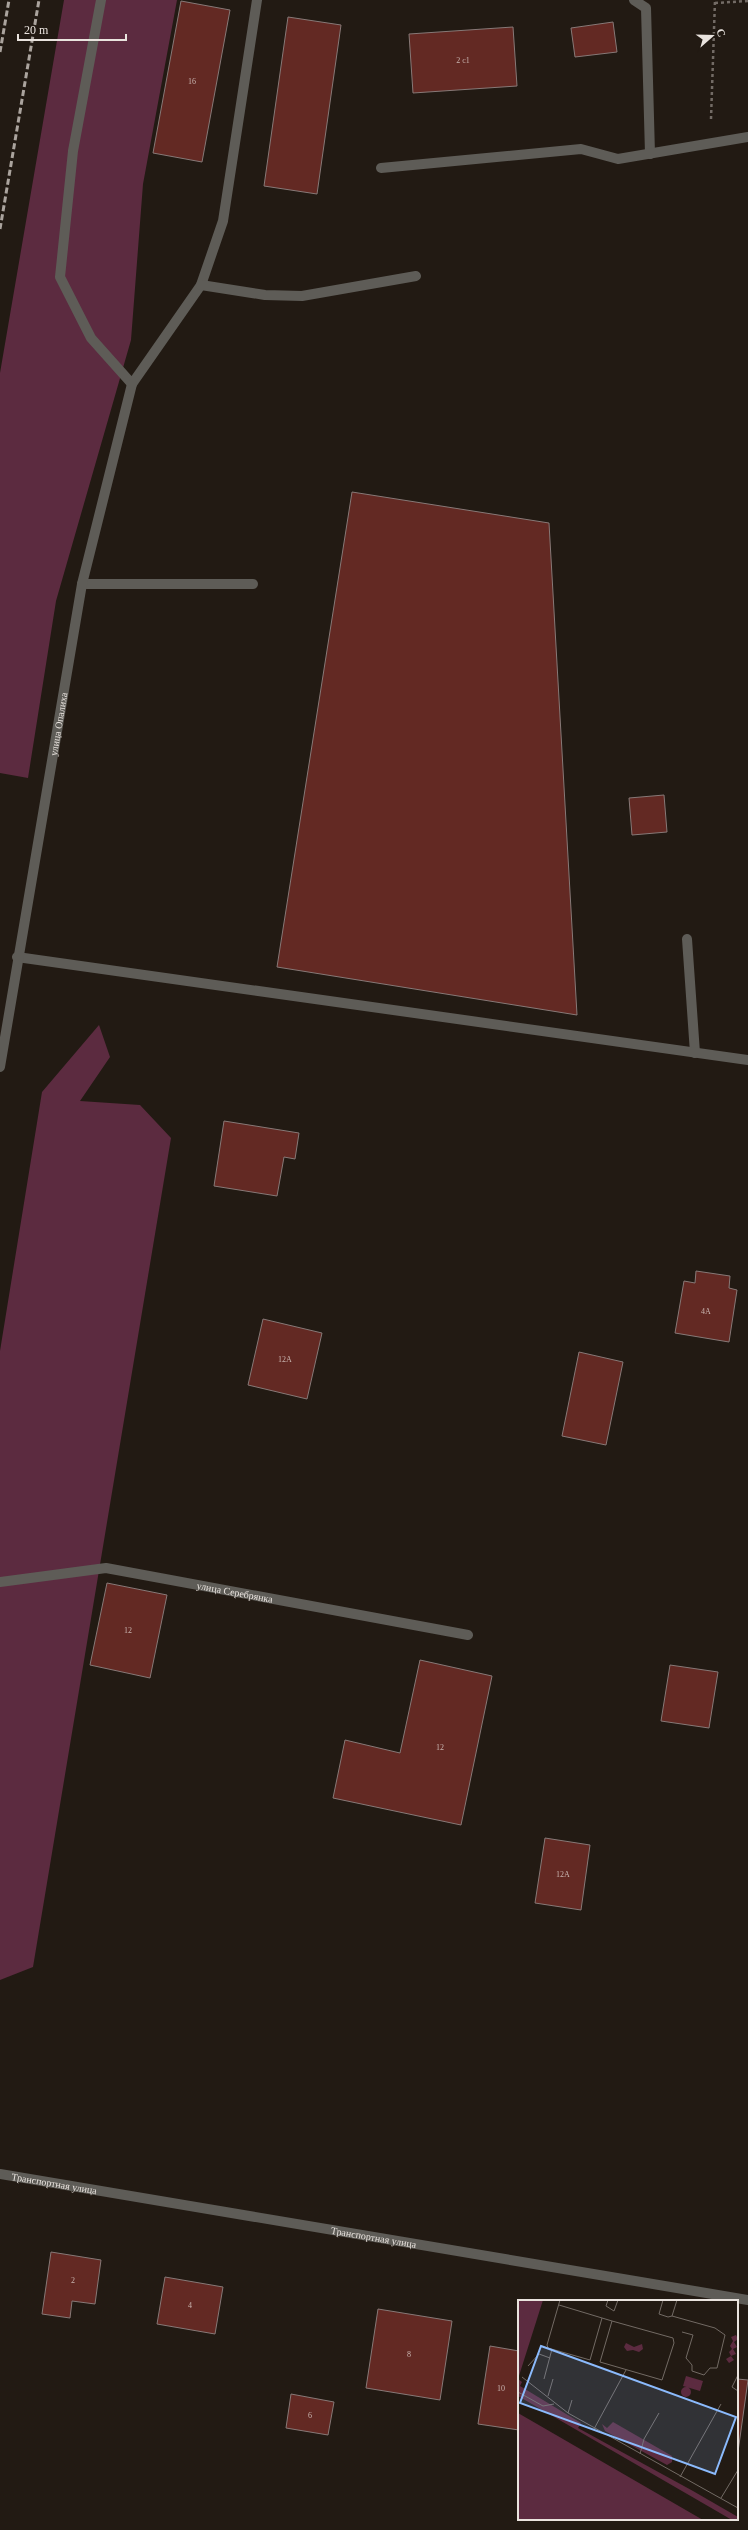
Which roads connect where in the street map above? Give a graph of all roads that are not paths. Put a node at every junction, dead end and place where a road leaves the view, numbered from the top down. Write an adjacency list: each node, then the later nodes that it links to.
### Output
1 (102, 0): 9 (street)
2 (257, 0): 8 (street)
3 (634, 0): 5 (street)
4 (748, 137): 5 (street)
5 (650, 154): 6 (street)
6 (381, 168)
7 (416, 276): 8 (street)
8 (200, 285): 9 (street)
9 (132, 384): 10 (street, улица Опалиха)
10 (82, 584): 11 (street); 13 (street, улица Опалиха)
11 (253, 584)
12 (687, 939): 14 (street)
13 (17, 957): 14 (street); 16 (street, улица Опалиха)
14 (695, 1053): 15 (street)
15 (748, 1060)
16 (0, 1067)
17 (0, 1582): 18 (street, улица Серебрянка)
18 (468, 1635)
19 (0, 2174): 20 (street, Транспортная улица)
20 (748, 2300)

